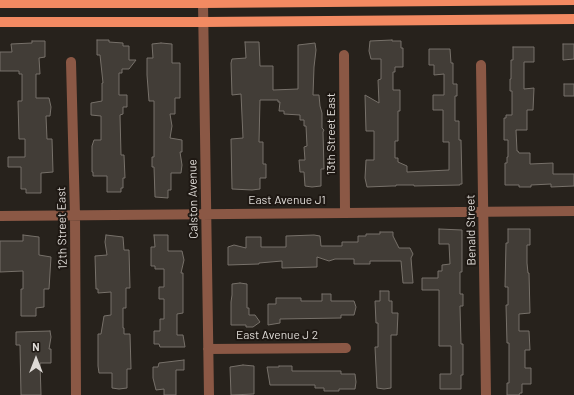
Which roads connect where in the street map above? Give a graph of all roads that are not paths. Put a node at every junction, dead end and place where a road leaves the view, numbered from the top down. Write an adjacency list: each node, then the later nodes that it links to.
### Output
1 (574, 0): 3 (main road)
2 (0, 3): 3 (main road)
3 (203, 3): 6 (street, Calston Avenue)
4 (574, 19): 6 (main road)
5 (0, 22): 6 (main road)
6 (204, 22): 13 (street, Calston Avenue)
7 (344, 55): 12 (street, 13th Street East)
8 (71, 62): 14 (street, 12th Street East)
9 (481, 64): 11 (street, Benald Street)
10 (574, 211): 11 (street, East Avenue J1)
11 (484, 212): 12 (street, East Avenue J1); 20 (street, Benald Street)
12 (345, 213): 13 (street, East Avenue J1)
13 (207, 214): 14 (street, East Avenue J1); 17 (street, Calston Avenue)
14 (75, 215): 15 (street, East Avenue J1); 18 (street, 12th Street East)
15 (0, 216)
16 (346, 348): 17 (street, East Avenue J 2)
17 (208, 349): 19 (street, Calston Avenue)
18 (76, 395)
19 (209, 395)
20 (486, 395)

